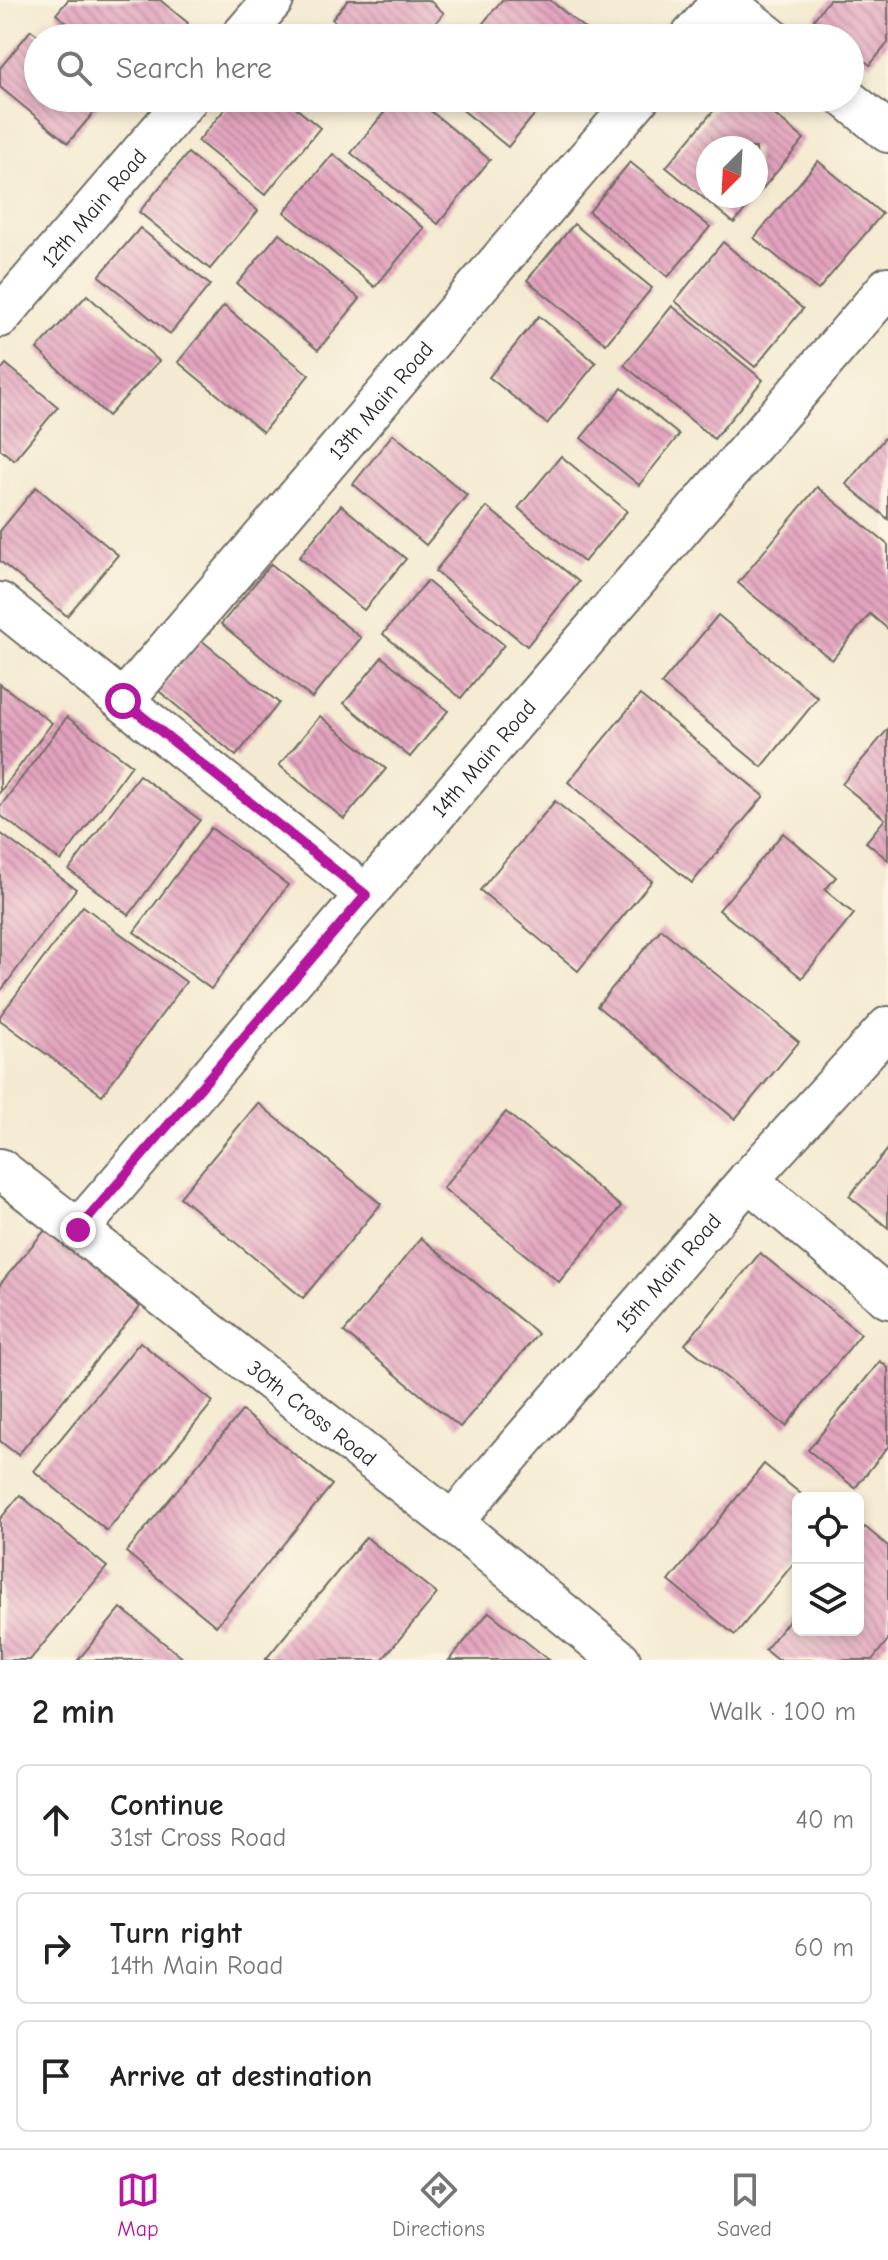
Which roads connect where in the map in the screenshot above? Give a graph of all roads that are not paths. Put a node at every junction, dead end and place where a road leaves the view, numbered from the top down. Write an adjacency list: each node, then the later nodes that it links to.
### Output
1 (273, 0): 3 (street)
2 (723, 0): 4 (street); 5 (street)
3 (252, 24)
4 (702, 24)
5 (753, 24)
6 (176, 112): 11 (street, 12th Main Road)
7 (627, 112): 13 (street, 13th Main Road)
8 (863, 112): 9 (street)
9 (888, 132)
10 (888, 287): 14 (street, 14th Main Road)
11 (0, 317)
12 (0, 603): 13 (street)
13 (123, 701): 14 (street)
14 (366, 895): 18 (street, 14th Main Road)
15 (888, 1027): 17 (street, 15th Main Road)
16 (1, 1172): 18 (street, 30th Cross Road)
17 (748, 1180): 19 (street); 20 (street, 15th Main Road)
18 (78, 1230): 20 (street, 30th Cross Road)
19 (888, 1298)
20 (452, 1522): 21 (street, 30th Cross Road)
21 (620, 1660)

